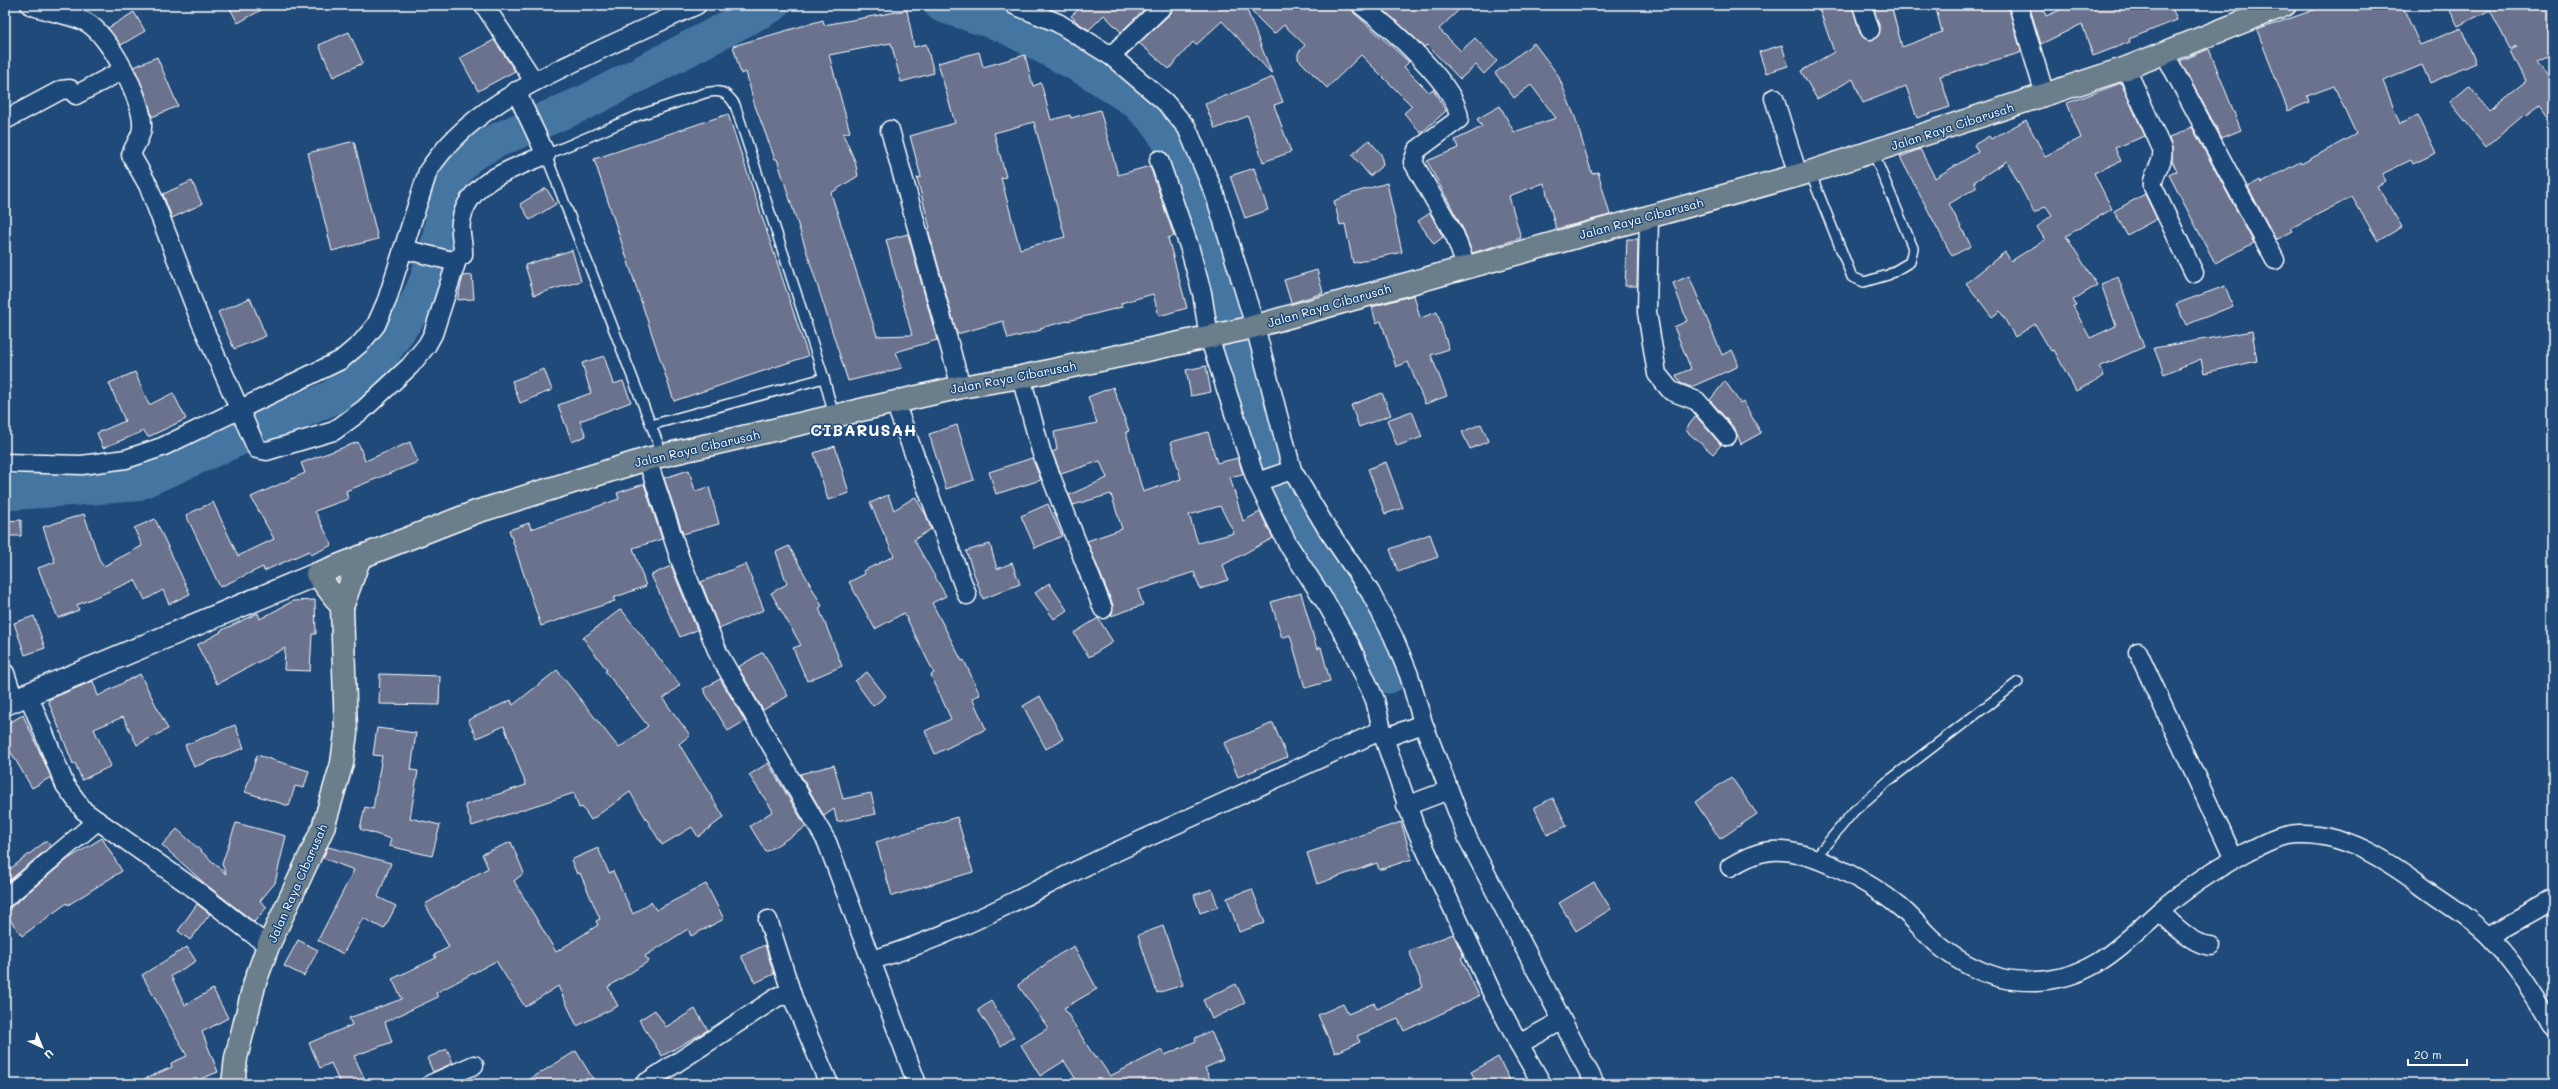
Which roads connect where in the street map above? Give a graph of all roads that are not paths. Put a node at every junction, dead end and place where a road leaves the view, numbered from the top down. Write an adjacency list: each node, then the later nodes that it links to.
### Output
1 (30, 5): 14 (street)
2 (484, 5): 15 (street)
3 (697, 5): 15 (street)
4 (1014, 5): 12 (street)
5 (1164, 5): 12 (street)
6 (1361, 5): 29 (street)
7 (1862, 5): 10 (street)
8 (2018, 5): 17 (street)
9 (2285, 5): 11 (main road, Jalan Raya Cibarusah)
10 (1870, 30)
11 (2165, 54): 13 (main road, Jalan Raya Cibarusah); 28 (street)
12 (1111, 56): 31 (street)
13 (2126, 68): 17 (main road, Jalan Raya Cibarusah); 30 (street)
14 (124, 70): 19 (street); 37 (street)
15 (534, 81): 16 (street)
16 (516, 91): 21 (street); 26 (street)
17 (2045, 95): 22 (main road, Jalan Raya Cibarusah)
18 (1774, 98): 24 (street)
19 (5, 120)
20 (890, 130): 35 (street)
21 (543, 148): 27 (street); 34 (lane); 39 (lane)
22 (1873, 152): 24 (main road, Jalan Raya Cibarusah); 24 (lane)
23 (1159, 160): 32 (street)
24 (1804, 174): 25 (main road, Jalan Raya Cibarusah)
25 (1649, 217): 29 (main road, Jalan Raya Cibarusah); 40 (street)
26 (409, 251): 27 (street); 37 (street)
27 (455, 260): 37 (street)
28 (2275, 260)
29 (1466, 266): 31 (main road, Jalan Raya Cibarusah)
30 (2194, 273)
31 (1250, 328): 32 (main road, Jalan Raya Cibarusah); 43 (street)
32 (1213, 337): 33 (main road, Jalan Raya Cibarusah); 44 (street)
33 (1022, 377): 35 (main road, Jalan Raya Cibarusah); 49 (street)
34 (824, 378): 38 (lane); 39 (lane)
35 (961, 387): 36 (main road, Jalan Raya Cibarusah)
36 (895, 403): 38 (main road, Jalan Raya Cibarusah); 47 (street)
37 (243, 417): 42 (street)
38 (835, 417): 41 (main road, Jalan Raya Cibarusah)
39 (651, 425): 41 (lane)
40 (1727, 436)
41 (655, 458): 45 (main road, Jalan Raya Cibarusah); 69 (street)
42 (5, 463)
43 (1286, 471): 44 (street); 54 (street)
44 (1259, 481): 55 (street)
45 (360, 558): 46 (main road, Jalan Raya Cibarusah); 48 (main road, Jalan Raya Cibarusah)
46 (317, 574): 48 (main road); 53 (street)
47 (967, 595)
48 (342, 607): 67 (main road, Jalan Raya Cibarusah)
49 (1103, 609)
50 (2138, 652): 60 (street)
51 (5, 673): 53 (street)
52 (2018, 682): 59 (lane)
53 (16, 699): 58 (street)
54 (1416, 726): 55 (street); 56 (street)
55 (1385, 735): 57 (street); 69 (street)
56 (1443, 792): 57 (street); 71 (street)
57 (1408, 805): 73 (street)
58 (96, 822): 62 (street); 67 (street)
59 (1814, 859): 61 (street); 64 (street)
60 (2234, 859): 64 (street); 66 (street)
61 (1730, 866)
62 (5, 898)
63 (2553, 900): 66 (street)
64 (2164, 915): 68 (street)
65 (768, 920): 70 (street)
66 (2489, 936): 72 (street)
67 (268, 946): 76 (main road, Jalan Raya Cibarusah)
68 (2211, 946)
69 (872, 960): 75 (street)
70 (794, 1002): 78 (street); 79 (street)
71 (1558, 1022): 73 (street); 81 (street)
72 (2553, 1027)
73 (1524, 1041): 80 (street)
74 (474, 1064): 77 (street)
75 (914, 1083)
76 (233, 1084)
77 (431, 1084)
78 (644, 1084)
79 (829, 1084)
80 (1542, 1084)
81 (1595, 1084)

